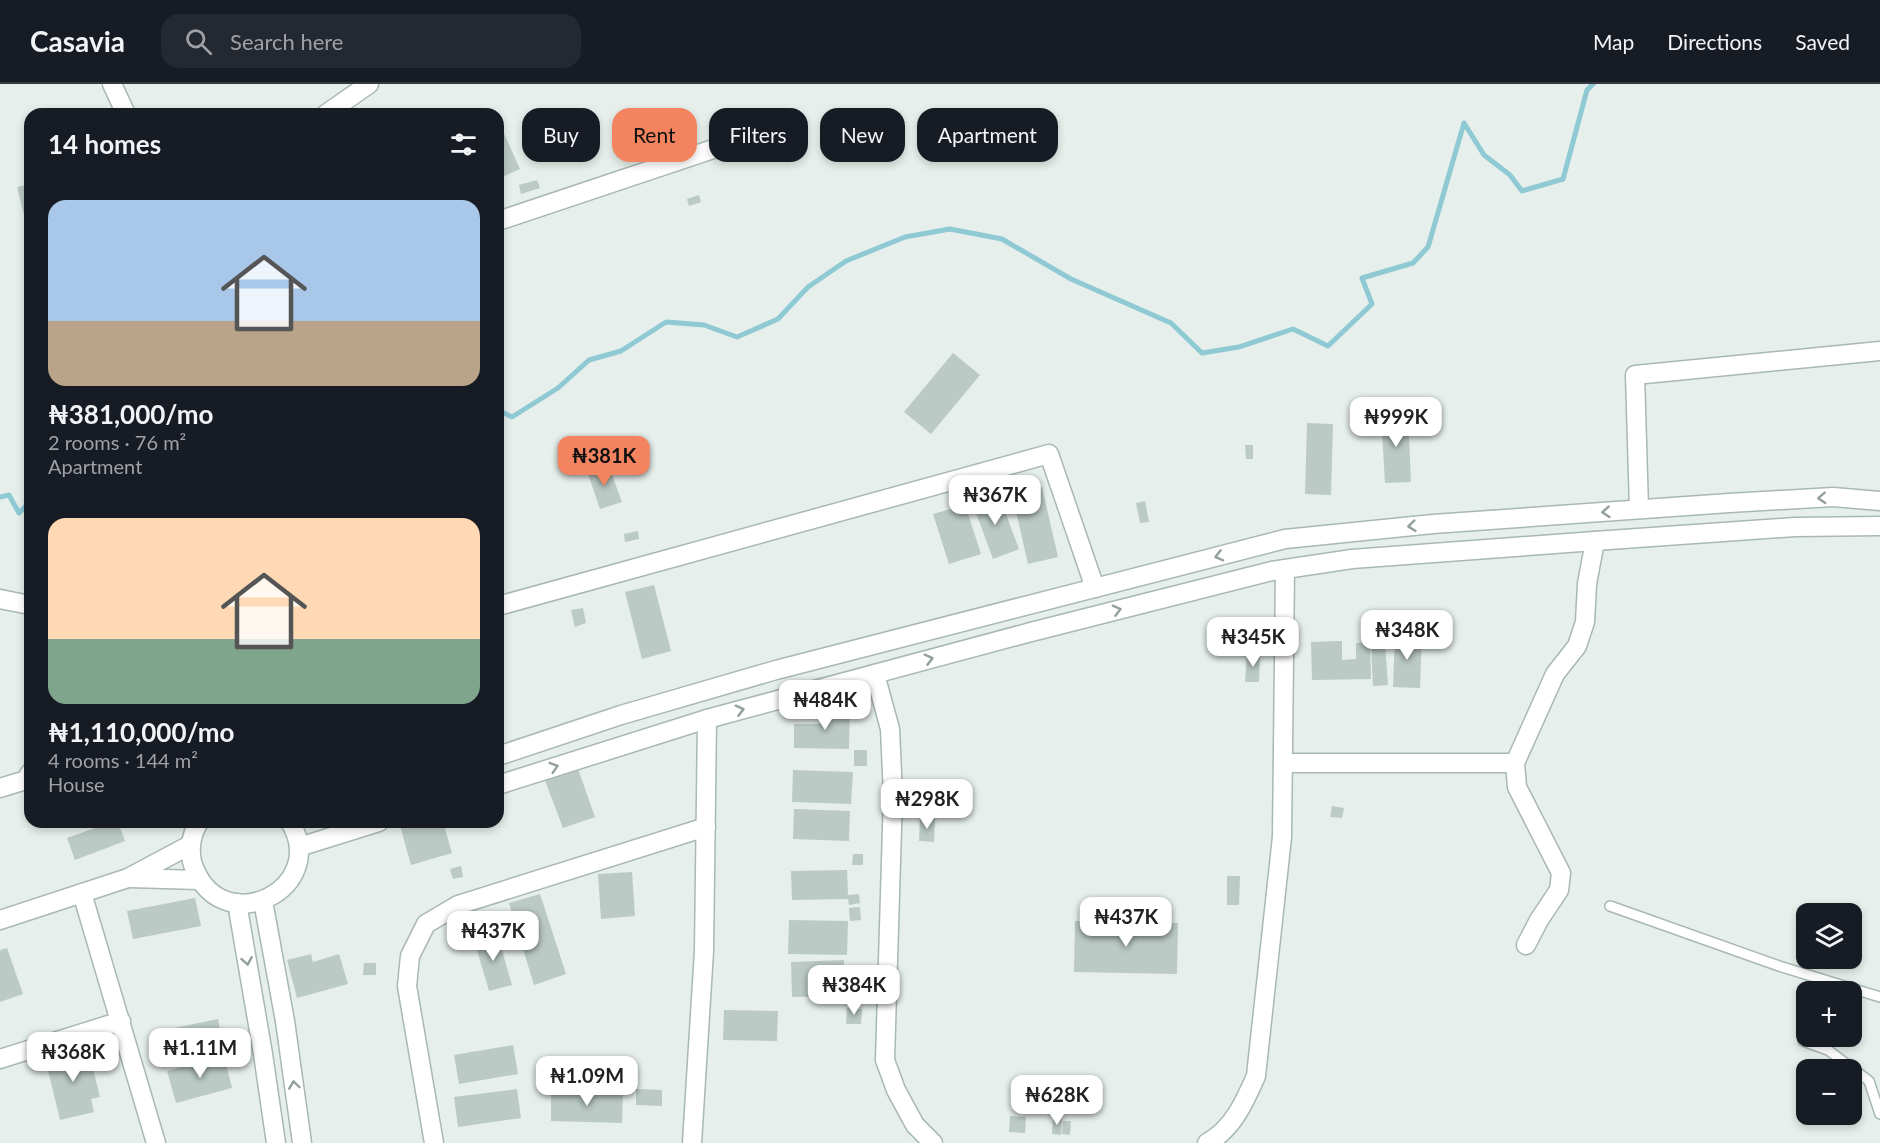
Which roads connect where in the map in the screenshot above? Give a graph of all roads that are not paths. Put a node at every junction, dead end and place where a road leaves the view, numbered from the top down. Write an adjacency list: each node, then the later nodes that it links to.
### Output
1 (112, 84): 3 (street)
2 (369, 84): 4 (street)
3 (123, 108)
4 (335, 108)
5 (709, 150): 6 (street)
6 (504, 219)
7 (1880, 351): 9 (street)
8 (1880, 501): 9 (street, one-way to 9)
9 (1639, 509): 13 (street, one-way to 13)
10 (1880, 526): 11 (street)
11 (1595, 541): 12 (street); 21 (street)
12 (1285, 569): 17 (street, one-way to 12); 20 (street)
13 (1095, 588): 16 (street); 19 (street)
14 (0, 599): 15 (street)
15 (24, 604)
16 (504, 604)
17 (875, 674): 18 (street, one-way to 17); 49 (street)
18 (707, 719): 23 (street, one-way to 18); 25 (street)
19 (504, 754)
20 (1283, 763): 21 (street); 50 (street)
21 (1515, 763): 38 (street)
22 (24, 781): 24 (street)
23 (504, 782)
24 (0, 788)
25 (706, 827): 47 (street); 48 (street)
26 (196, 828): 29 (street)
27 (294, 828): 30 (street)
28 (360, 828): 30 (street)
29 (190, 845): 31 (street); 32 (street)
30 (299, 847): 34 (street)
31 (128, 878): 32 (street); 33 (street)
32 (199, 880): 35 (street)
33 (82, 893): 37 (street); 40 (street)
34 (263, 901): 35 (street); 46 (street, one-way to 34)
35 (237, 903): 45 (street, one-way to 45)
36 (1610, 906): 39 (lane)
37 (0, 920)
38 (1526, 945)
39 (1880, 997)
40 (121, 1021): 42 (street); 44 (street)
41 (1820, 1047): 43 (lane)
42 (0, 1059)
43 (1880, 1114)
44 (156, 1143)
45 (276, 1143)
46 (302, 1143)
47 (434, 1143)
48 (692, 1143)
49 (933, 1143)
50 (1207, 1143)

